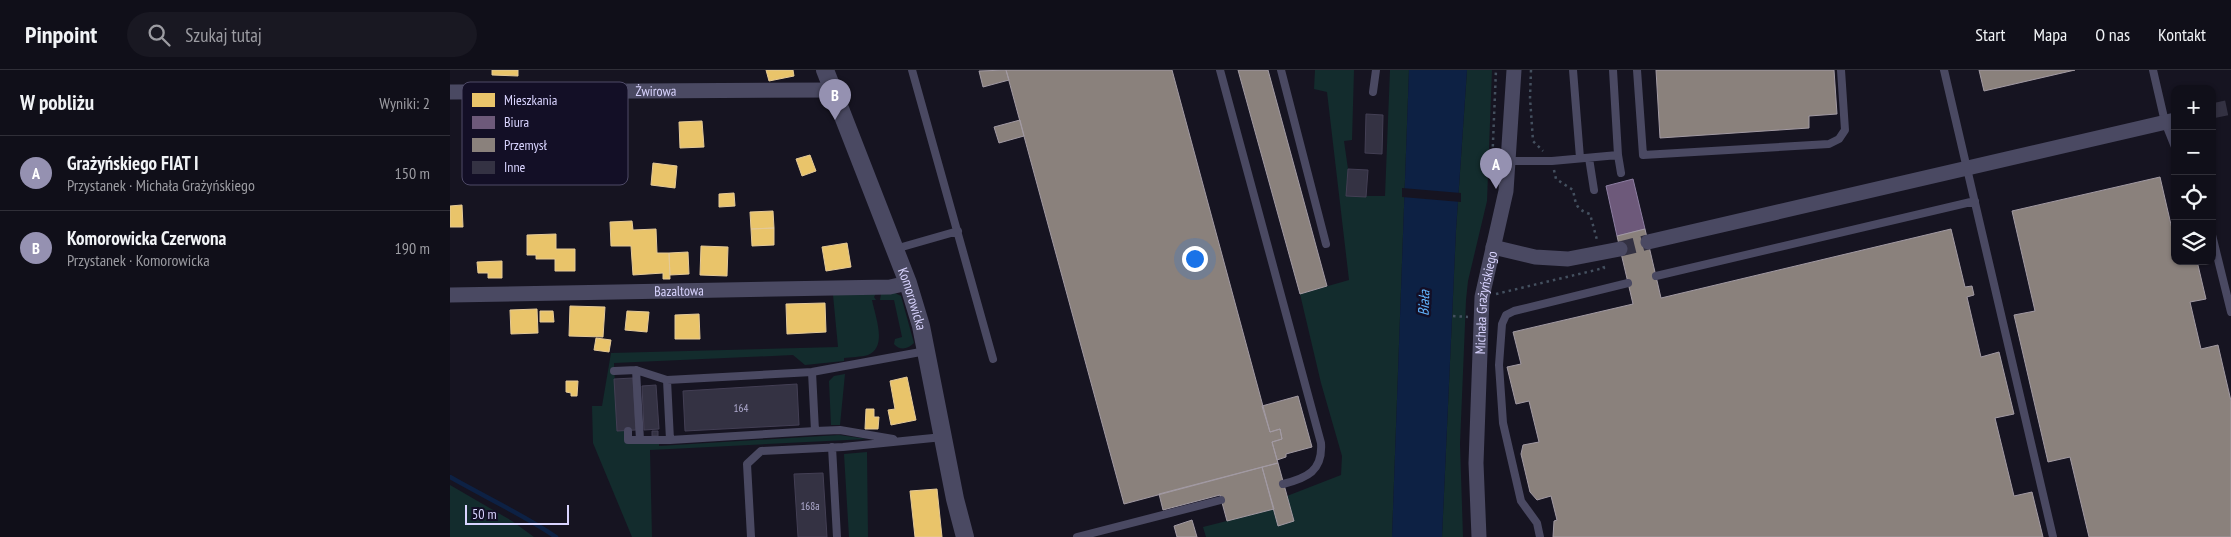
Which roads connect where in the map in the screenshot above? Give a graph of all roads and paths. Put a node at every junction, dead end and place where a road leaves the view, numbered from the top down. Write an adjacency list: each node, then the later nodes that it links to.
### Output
1 (825, 70): 14 (street, Komorowicka)
2 (912, 70): 27 (lane)
3 (1220, 70): 56 (lane)
4 (1281, 70): 29 (lane)
5 (1376, 70): 16 (lane)
6 (1514, 70): 21 (street, Michała Grażyńskiego)
7 (1531, 70): 22 (path)
8 (1573, 70): 19 (lane)
9 (1613, 70): 18 (lane)
10 (1638, 70): 11 (lane)
11 (1841, 70)
12 (1944, 70): 23 (lane)
13 (2153, 70): 17 (lane)
14 (833, 90): 15 (street, Żwirowa); 31 (street, Komorowicka)
15 (628, 91)
16 (1373, 92)
17 (2170, 121): 23 (street)
18 (1618, 155): 20 (lane); 24 (lane)
19 (1580, 158): 20 (lane); 22 (lane)
20 (1588, 158): 25 (lane)
21 (1510, 160): 22 (lane); 30 (street, Michała Grażyńskiego)
22 (1552, 160): 34 (path)
23 (1967, 168): 26 (lane); 28 (street)
24 (1621, 173)
25 (1594, 190)
26 (1975, 201): 35 (lane); 64 (lane)
27 (958, 231): 31 (lane); 44 (lane)
28 (1648, 242)
29 (1326, 244)
30 (1492, 247): 34 (street); 62 (street, Michała Grażyńskiego)
31 (895, 249): 36 (street, Komorowicka)
32 (1620, 249): 34 (street)
33 (2216, 251): 40 (lane)
34 (1600, 252): 39 (path)
35 (1656, 276)
36 (908, 283): 38 (street, Bazaltowa); 43 (street, Komorowicka)
37 (1628, 283): 63 (lane)
38 (450, 296)
39 (1494, 301)
40 (2231, 312)
41 (1453, 316): 42 (path)
42 (1470, 317)
43 (926, 351): 47 (lane); 51 (street, Komorowicka)
44 (993, 359)
45 (636, 370): 46 (lane); 48 (lane); 52 (lane)
46 (614, 371)
47 (812, 372): 48 (lane); 50 (lane)
48 (666, 380): 53 (lane)
49 (628, 431): 52 (lane)
50 (815, 431): 53 (lane); 54 (lane)
51 (943, 437): 54 (lane); 60 (street, Komorowicka)
52 (640, 440): 53 (lane)
53 (670, 440)
54 (903, 441): 55 (lane)
55 (832, 447): 58 (lane); 59 (lane)
56 (1284, 484)
57 (1221, 500): 61 (lane)
58 (751, 537)
59 (837, 537)
60 (965, 537)
61 (1077, 537)
62 (1479, 537)
63 (1540, 537)
64 (2053, 537)

